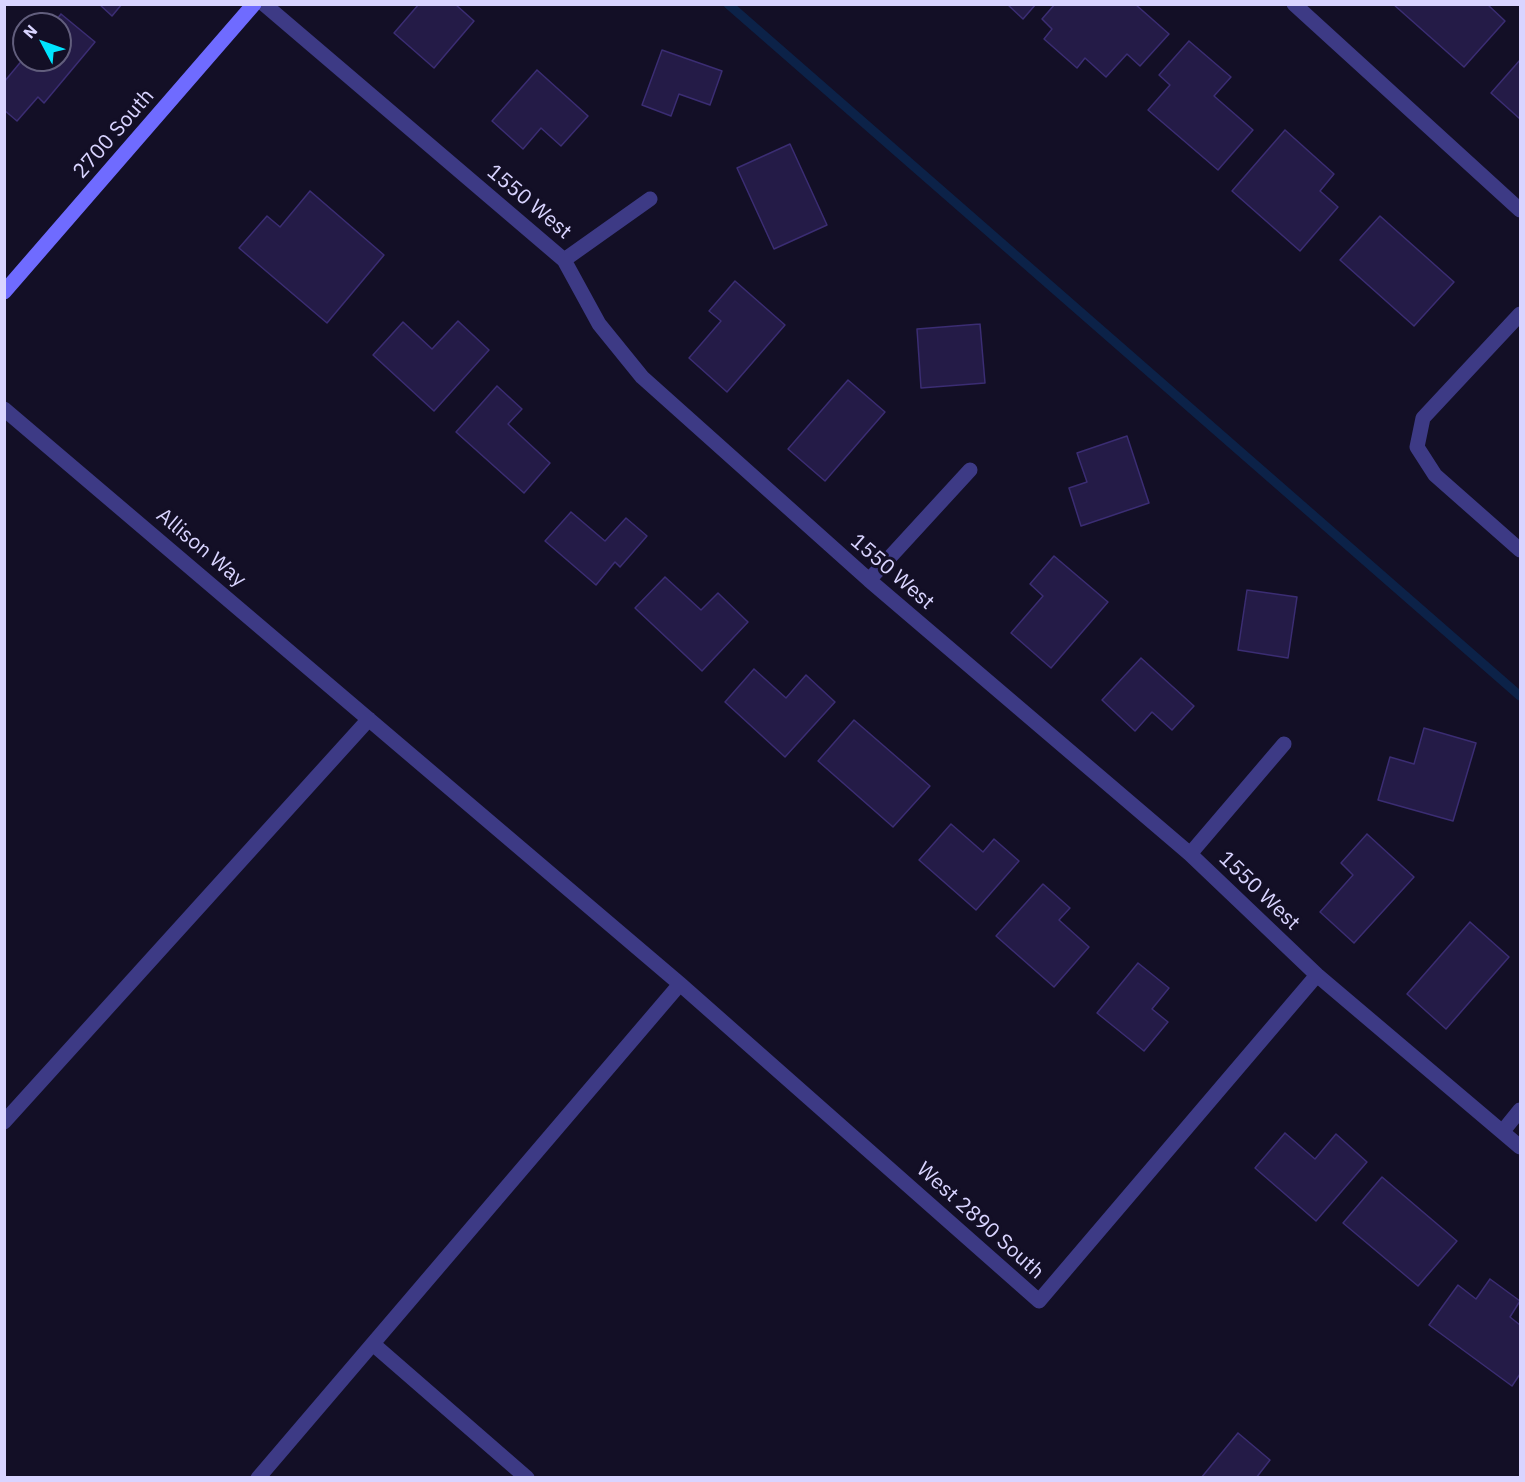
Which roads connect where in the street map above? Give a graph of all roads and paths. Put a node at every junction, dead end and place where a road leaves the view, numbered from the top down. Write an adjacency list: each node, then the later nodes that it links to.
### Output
1 (254, 4): 7 (main road, 2700 South)
2 (264, 4): 6 (street, 1550 West)
3 (1294, 4): 5 (street)
4 (650, 199): 6 (street)
5 (1521, 210)
6 (564, 260): 12 (street, 1550 West)
7 (4, 292)
8 (1521, 314): 11 (street)
9 (4, 409): 13 (street, Allison Way)
10 (970, 471): 12 (street)
11 (1521, 550)
12 (869, 580): 15 (street, 1550 West)
13 (369, 719): 17 (street, Allison Way); 19 (street)
14 (1284, 744): 15 (street)
15 (1190, 854): 16 (street, 1550 West)
16 (1317, 975): 17 (street, West 2890 South); 20 (street, 1550 West)
17 (680, 984): 22 (street)
18 (1521, 1110): 20 (street)
19 (4, 1122)
20 (1503, 1131): 21 (street, 1550 West)
21 (1521, 1147)
22 (373, 1344): 23 (street); 24 (street)
23 (258, 1478)
24 (526, 1478)

